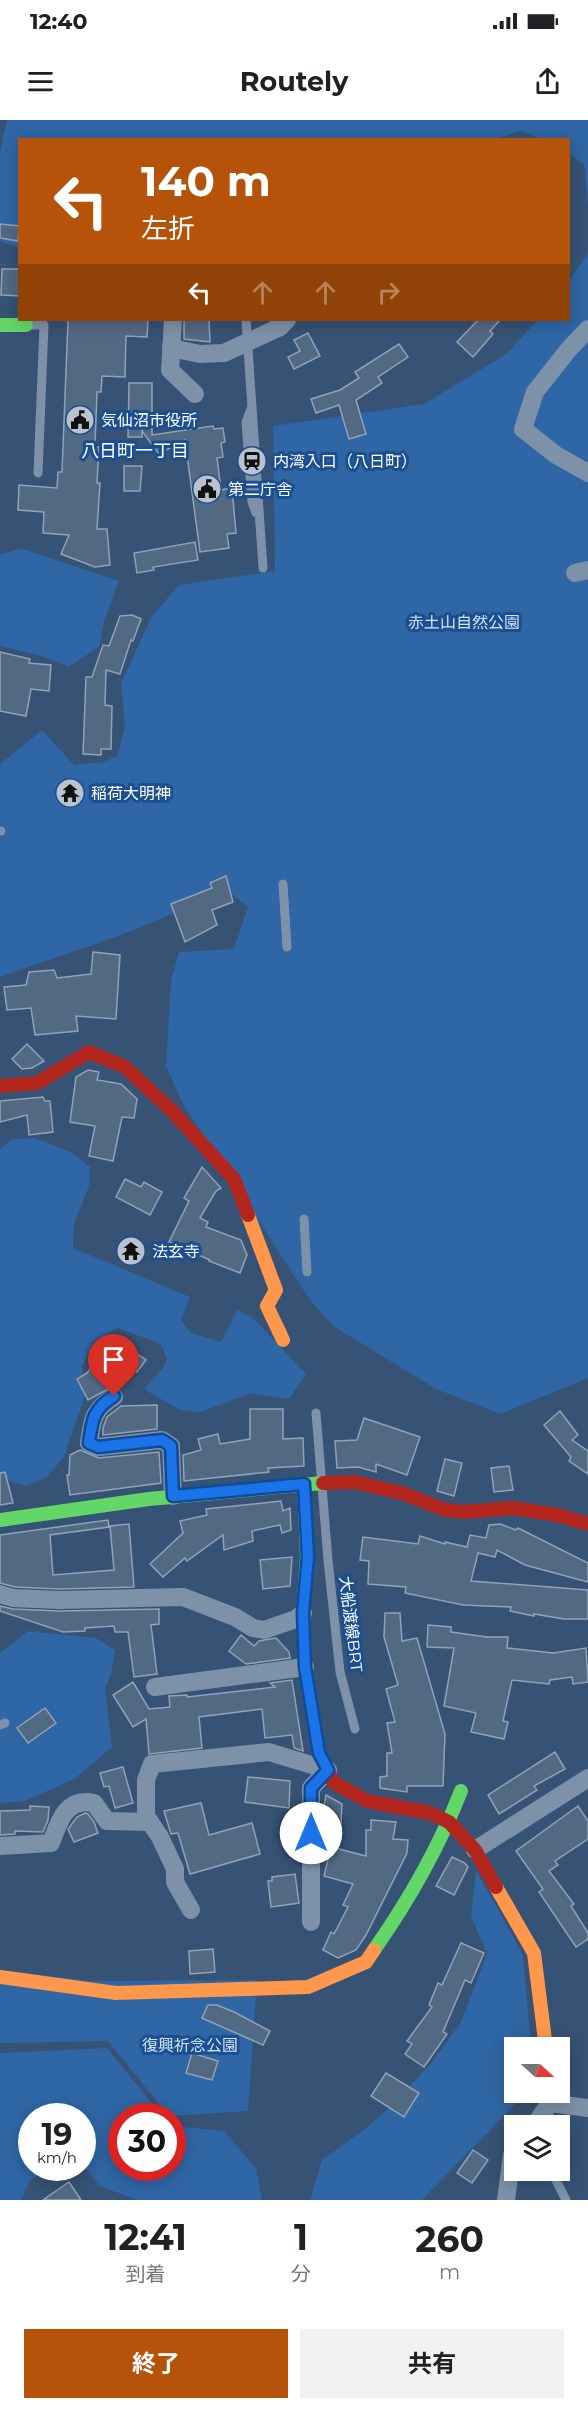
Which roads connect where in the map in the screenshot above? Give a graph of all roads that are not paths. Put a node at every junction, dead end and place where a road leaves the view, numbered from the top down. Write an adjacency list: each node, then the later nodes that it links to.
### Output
1 (173, 321): 7 (street)
2 (246, 321): 11 (lane)
3 (286, 321): 7 (street)
4 (26, 322): 5 (street); 9 (lane)
5 (0, 325)
6 (588, 329): 10 (street)
7 (171, 348): 8 (street)
8 (195, 394)
9 (38, 472)
10 (588, 473)
11 (263, 568)
12 (283, 884): 13 (lane)
13 (287, 947)
14 (0, 1086): 17 (street)
15 (304, 1219): 16 (lane)
16 (307, 1272)
17 (283, 1340)
18 (114, 1396): 22 (street)
19 (316, 1413): 20 (lane, 大船渡線BRT)
20 (322, 1483): 21 (street); 24 (street); 29 (lane, 大船渡線BRT)
21 (304, 1484): 22 (street); 26 (street)
22 (173, 1496): 23 (street)
23 (0, 1520)
24 (588, 1524)
25 (0, 1594): 26 (street)
26 (303, 1613): 27 (street)
27 (305, 1667): 28 (street); 30 (street)
28 (155, 1687)
29 (355, 1729)
30 (328, 1770): 33 (street); 34 (street); 38 (street)
31 (588, 1778): 36 (street)
32 (461, 1791): 34 (street)
33 (150, 1822): 35 (street); 37 (street)
34 (449, 1822): 36 (street); 39 (street)
35 (0, 1846)
36 (475, 1850): 40 (street)
37 (191, 1910)
38 (311, 1922)
39 (0, 1977)
40 (545, 2037)
41 (569, 2103): 42 (street)
42 (588, 2108)
43 (509, 2181): 45 (street)
44 (556, 2181): 46 (lane)
45 (506, 2200)
46 (566, 2200)

